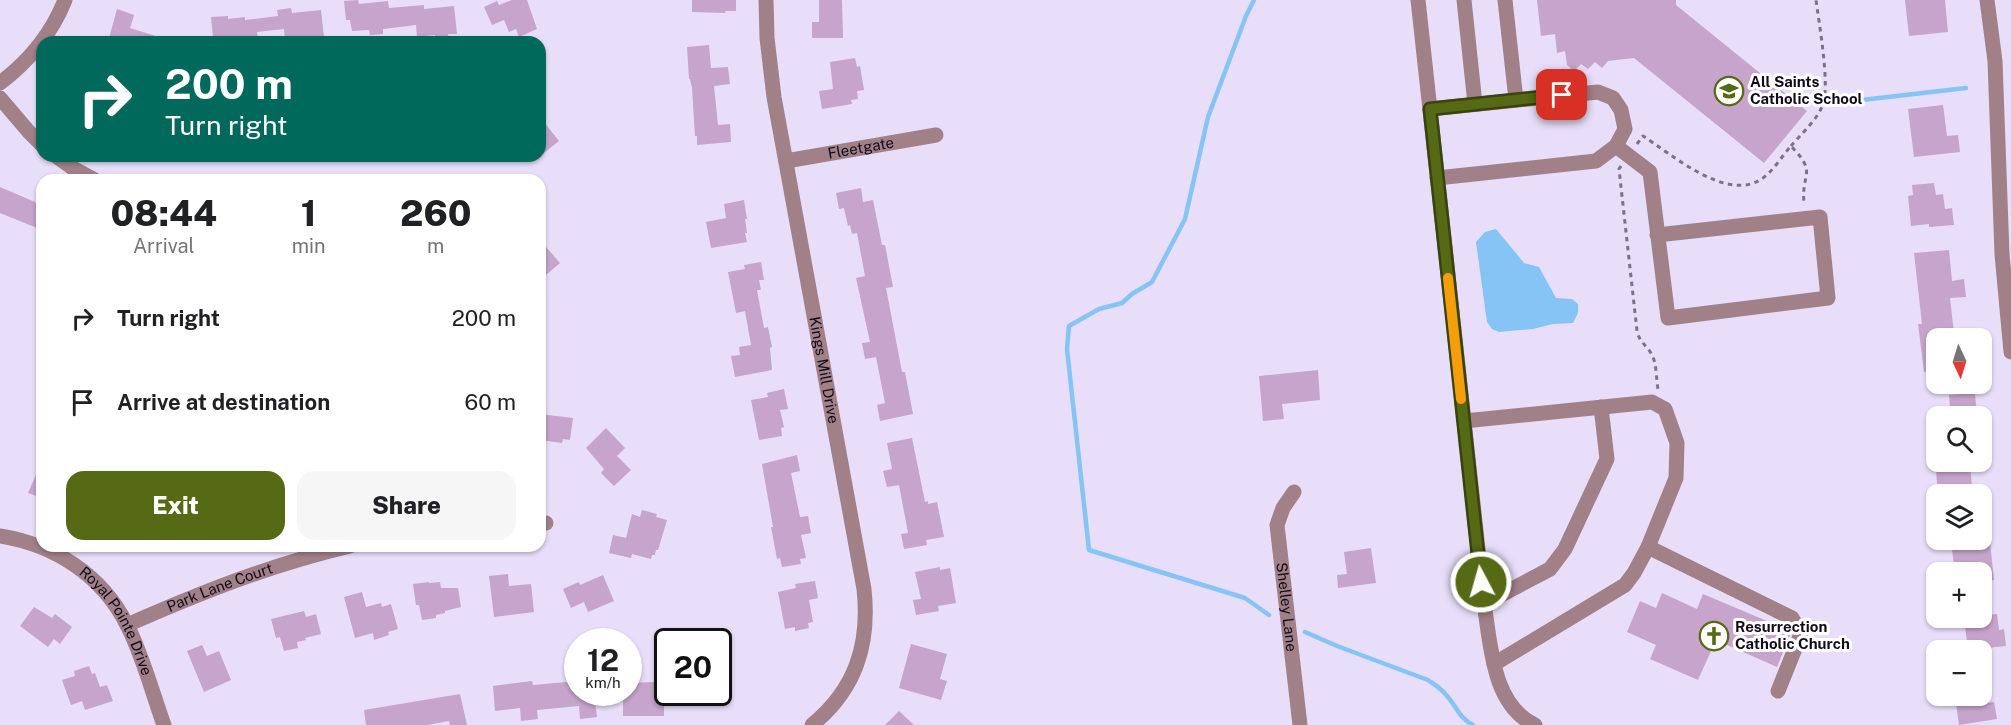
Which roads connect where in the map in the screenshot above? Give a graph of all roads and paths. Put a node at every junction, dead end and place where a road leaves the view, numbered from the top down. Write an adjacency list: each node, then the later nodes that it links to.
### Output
1 (65, 0): 8 (street)
2 (766, 0): 19 (street, Kings Mill Drive)
3 (1418, 0): 14 (street)
4 (1464, 0): 13 (street)
5 (1505, 0): 12 (street)
6 (1816, 0): 18 (path)
7 (1987, 0): 24 (street)
8 (45, 36)
9 (36, 49): 10 (street)
10 (0, 83)
11 (0, 98): 16 (street)
12 (1516, 100): 13 (street); 17 (street)
13 (1475, 104): 14 (street)
14 (1430, 109): 22 (street)
15 (936, 135): 19 (street, Fleetgate)
16 (36, 139)
17 (1617, 146): 22 (street); 23 (street)
18 (1791, 146)
19 (786, 161): 38 (street, Kings Mill Drive)
20 (64, 162): 21 (street)
21 (84, 174)
22 (1437, 178): 26 (street)
23 (1657, 235): 23 (street)
24 (2011, 352)
25 (1601, 407): 26 (street); 30 (street); 33 (street)
26 (1464, 421): 33 (street)
27 (1294, 492): 39 (street, Shelley Lane)
28 (0, 536): 29 (street, Royal Pointe Drive)
29 (36, 545)
30 (1648, 547): 35 (street); 36 (street)
31 (52, 552): 34 (street, Royal Pointe Drive)
32 (328, 552): 34 (street, Park Lane Court)
33 (1484, 604): 35 (street)
34 (127, 625): 37 (street, Royal Pointe Drive)
35 (1494, 664): 40 (street)
36 (1778, 691)
37 (164, 725)
38 (812, 725)
39 (1300, 725)
40 (1535, 725)

